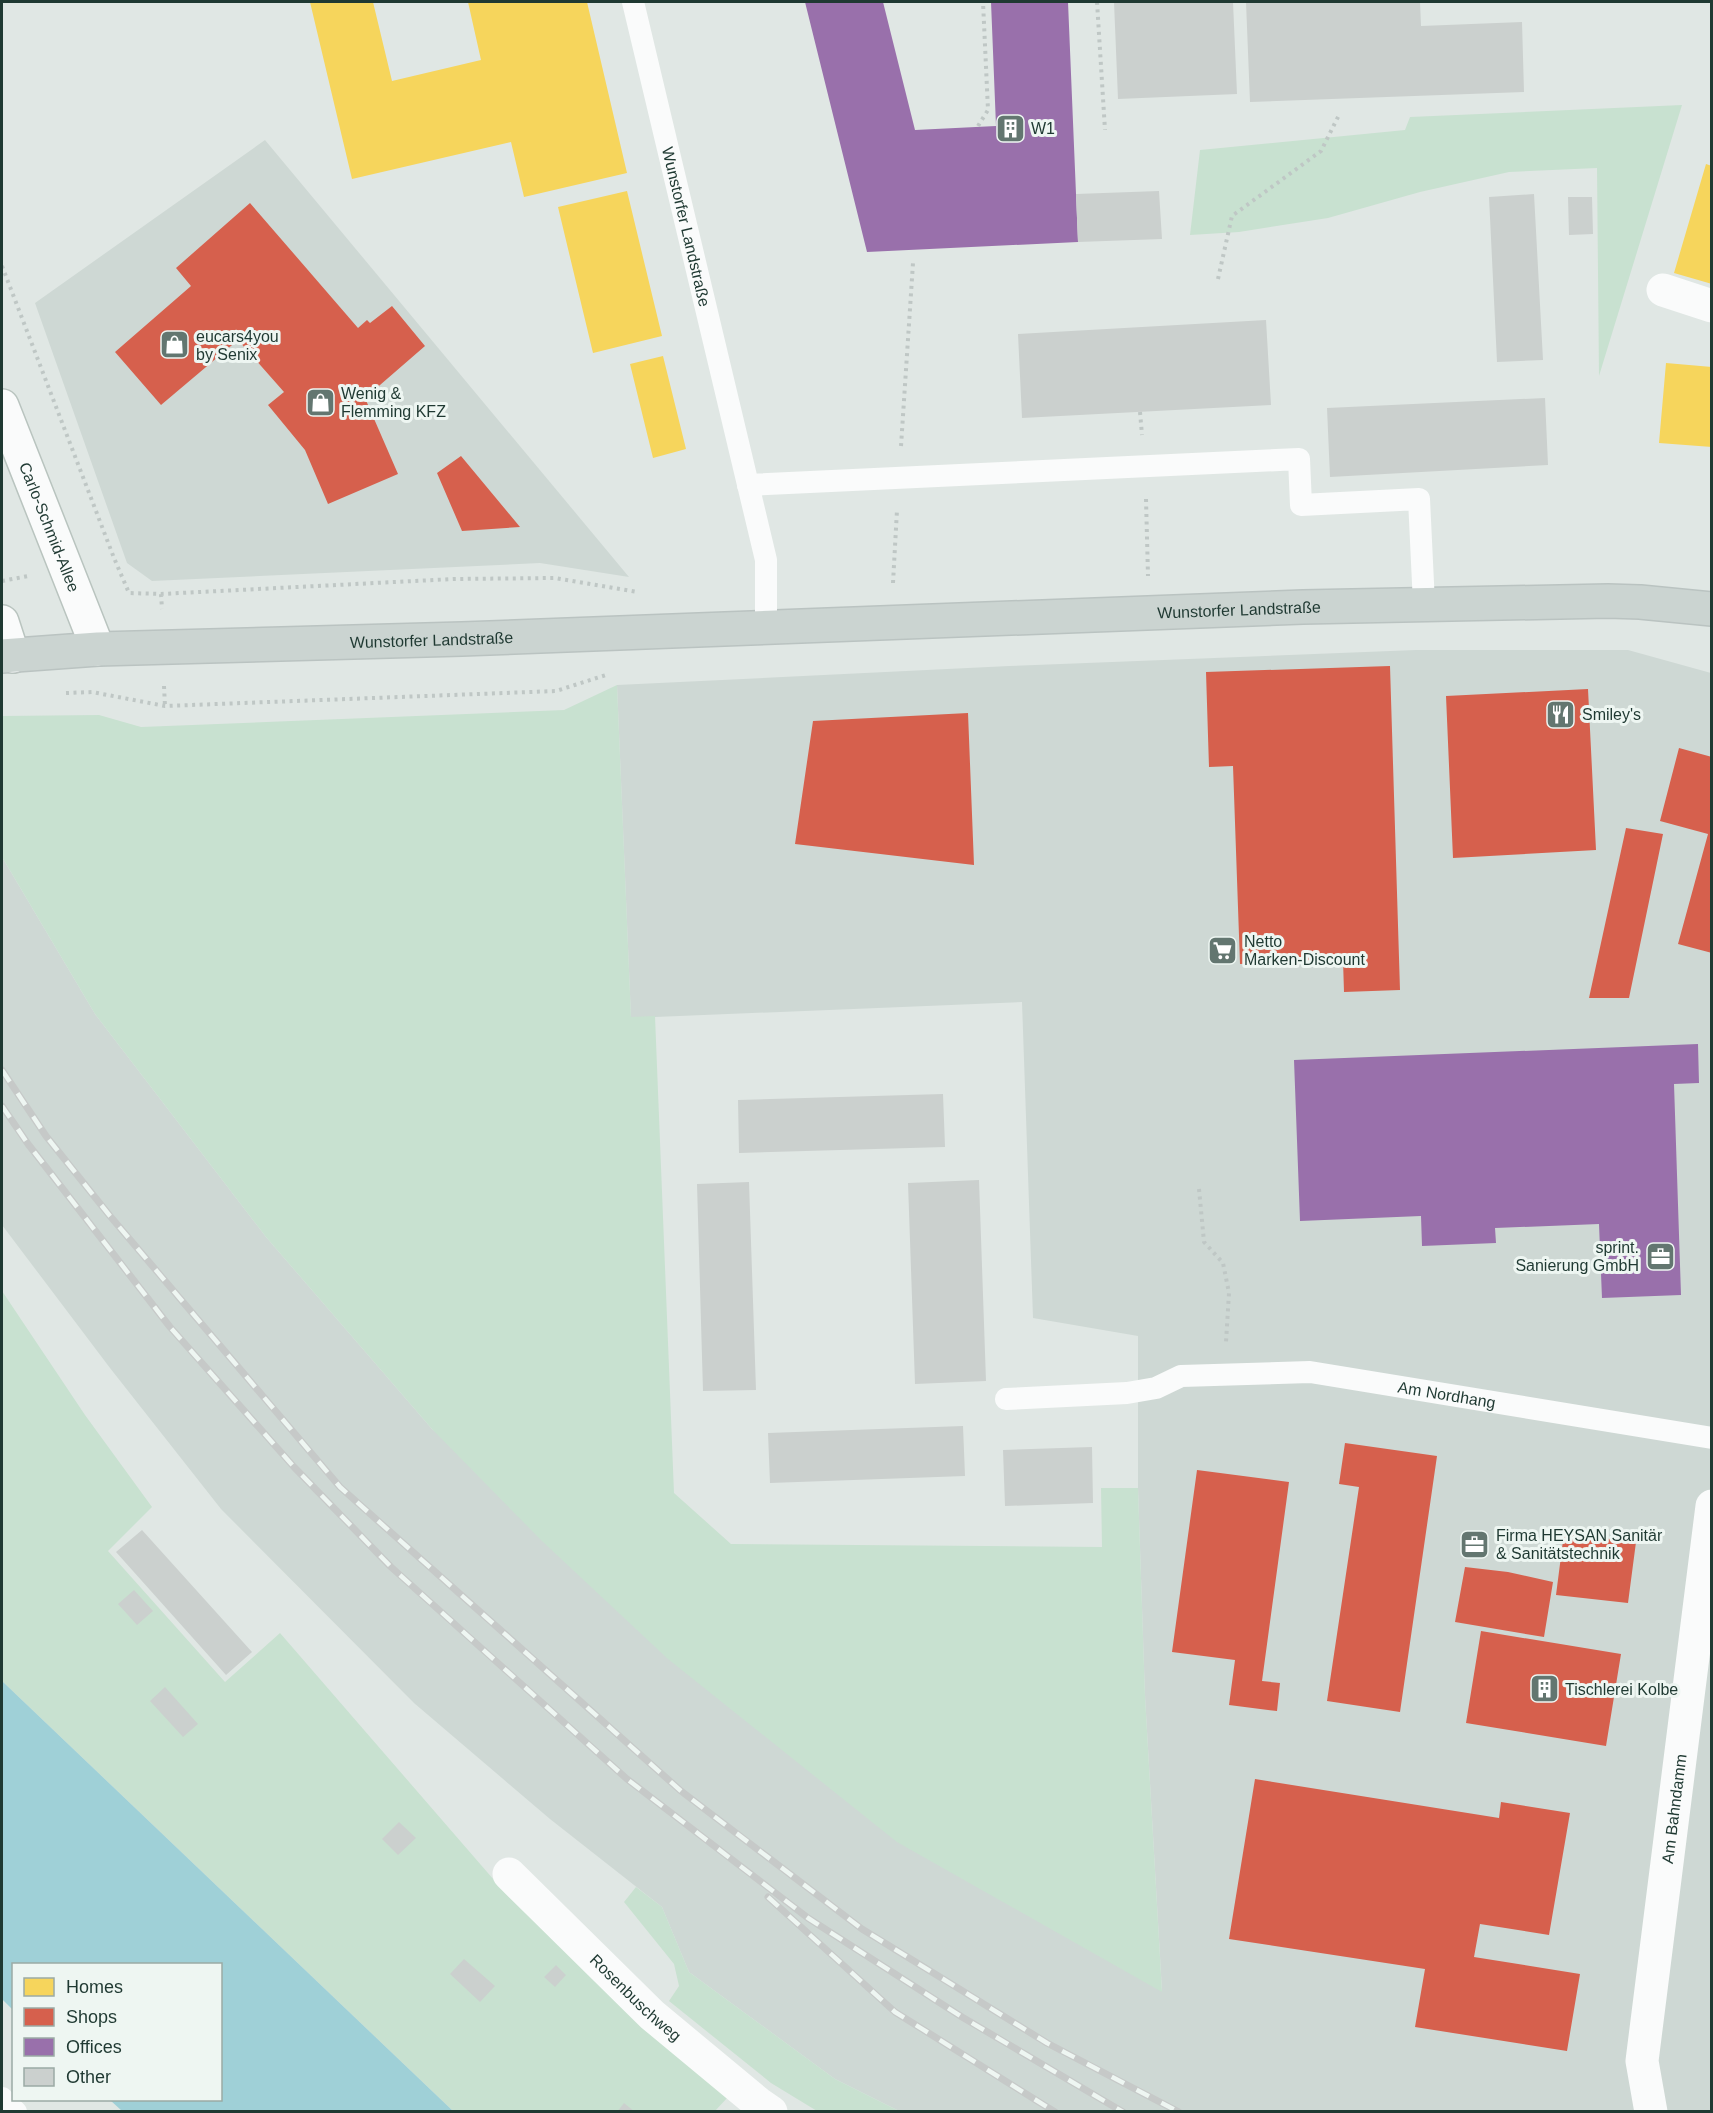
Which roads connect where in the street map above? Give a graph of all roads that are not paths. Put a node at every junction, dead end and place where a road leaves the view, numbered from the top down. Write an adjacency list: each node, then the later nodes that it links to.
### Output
1 (633, 2): 5 (lane, Wunstorfer Landstraße)
2 (1663, 290): 3 (street)
3 (1712, 306)
4 (2, 406): 10 (street, Carlo-Schmid-Allee)
5 (748, 485): 6 (lane); 9 (lane, Wunstorfer Landstraße)
6 (1424, 604): 7 (main road, Wunstorfer Landstraße); 9 (main road, Wunstorfer Landstraße)
7 (1712, 609)
8 (2, 622): 11 (street)
9 (766, 628): 10 (main road, Wunstorfer Landstraße)
10 (98, 649): 11 (main road, Wunstorfer Landstraße)
11 (7, 656)
12 (1006, 1399): 13 (lane, Am Nordhang)
13 (1712, 1438)
14 (1712, 1506): 19 (street, Am Bahndamm)
15 (509, 1874): 18 (street, Rosenbuschweg)
16 (2, 2098): 17 (lane)
17 (16, 2112)
18 (771, 2112)
19 (1651, 2112)

